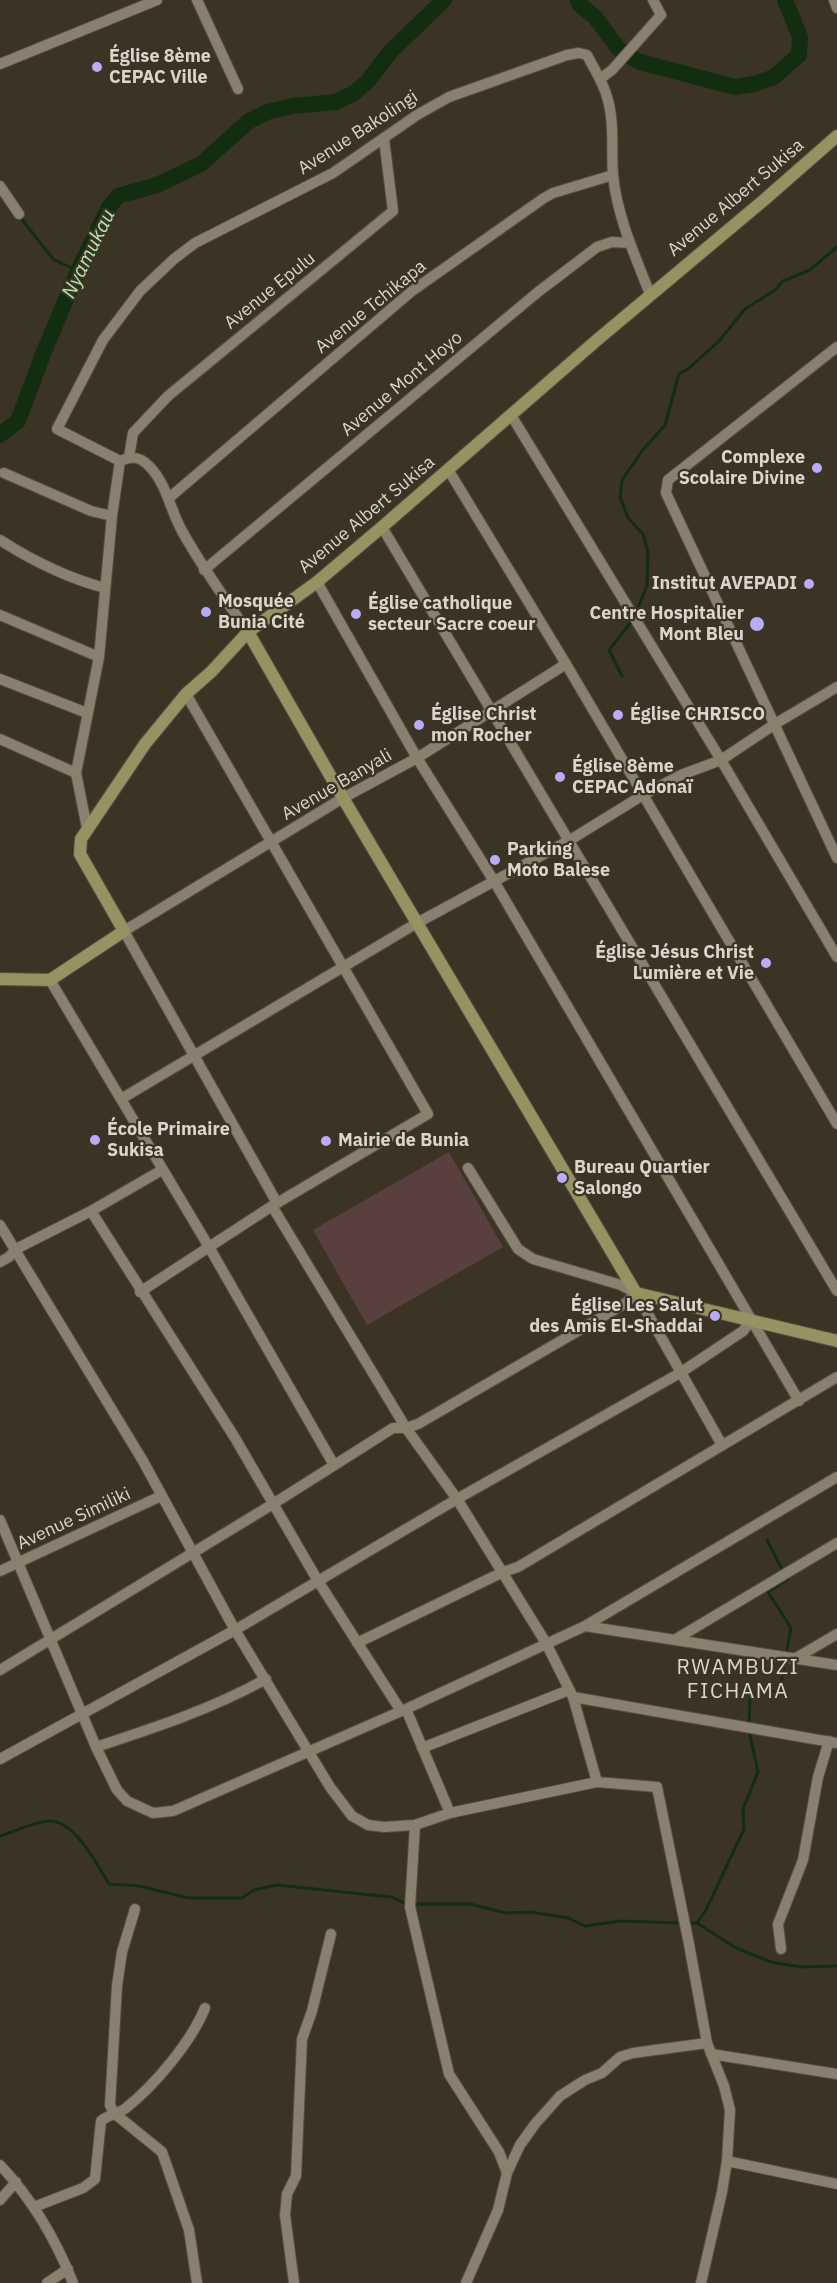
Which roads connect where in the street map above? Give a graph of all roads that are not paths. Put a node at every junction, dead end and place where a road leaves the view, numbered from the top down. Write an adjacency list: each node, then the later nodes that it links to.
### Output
1 (157, 0): 6 (street)
2 (197, 0): 8 (street)
3 (653, 0): 7 (street)
4 (834, 0): 5 (street)
5 (837, 8)
6 (0, 64)
7 (600, 79): 10 (street, Avenue Bakolingi); 11 (street)
8 (238, 89)
9 (837, 136): 15 (street, Avenue Albert Sukisa)
10 (384, 139): 18 (street, Avenue Epulu); 18 (street, Avenue Bakolingi)
11 (613, 175): 14 (street); 21 (street, Avenue Tchikapa)
12 (0, 186): 13 (street)
13 (19, 214)
14 (630, 243): 15 (street); 25 (street, Avenue Mont Hoyo)
15 (650, 294): 17 (street, Avenue Albert Sukisa)
16 (837, 347): 37 (street)
17 (511, 415): 19 (street, Avenue Albert Sukisa); 40 (street)
18 (125, 459): 21 (street); 22 (street, Avenue Epulu)
19 (449, 471): 23 (street, Avenue Albert Sukisa); 31 (street)
20 (4, 473): 22 (street)
21 (169, 498): 25 (street)
22 (112, 516): 27 (street, Avenue Epulu)
23 (382, 527): 26 (street, Avenue Albert Sukisa); 35 (street)
24 (0, 540): 27 (street)
25 (204, 570): 29 (street)
26 (317, 582): 29 (street, Avenue Albert Sukisa); 39 (street)
27 (105, 588): 30 (street, Avenue Epulu)
28 (0, 615): 30 (street)
29 (248, 632): 34 (street, Avenue Albert Sukisa); 43 (street)
30 (99, 657): 36 (street, Avenue Epulu)
31 (566, 664): 35 (street, Avenue Banyali); 42 (street)
32 (0, 679): 36 (street)
33 (837, 687): 37 (street)
34 (186, 694): 44 (street, Avenue Albert Sukisa); 46 (street)
35 (490, 712): 39 (street, Avenue Banyali); 45 (street)
36 (87, 713): 41 (street, Avenue Epulu)
37 (775, 724): 40 (street); 47 (street)
38 (0, 740): 41 (street)
39 (417, 758): 43 (street, Avenue Banyali); 48 (street)
40 (721, 760): 42 (street); 51 (street)
41 (76, 773): 44 (street)
42 (643, 795): 45 (street); 57 (street)
43 (343, 798): 46 (street, Avenue Banyali); 49 (street)
44 (87, 828): 50 (street, Avenue Albert Sukisa)
45 (570, 840): 48 (street); 66 (street)
46 (271, 843): 50 (street, Avenue Banyali); 52 (street)
47 (837, 858)
48 (494, 881): 49 (street); 69 (street)
49 (417, 923): 52 (street); 68 (street)
50 (124, 931): 54 (street); 55 (street)
51 (837, 957)
52 (342, 967): 55 (street); 60 (street)
53 (0, 979): 54 (street)
54 (50, 980): 56 (street)
55 (195, 1056): 56 (street); 60 (street)
56 (121, 1099): 59 (street)
57 (837, 1124)
58 (468, 1168): 68 (street)
59 (162, 1170): 61 (street); 63 (street)
60 (274, 1205): 63 (street); 74 (street)
61 (91, 1211): 64 (street); 67 (street)
62 (0, 1225): 64 (street)
63 (210, 1247): 67 (street); 76 (street)
64 (15, 1249): 65 (street); 78 (street)
65 (0, 1262)
66 (837, 1291)
67 (140, 1292): 80 (street)
68 (636, 1293): 69 (street); 71 (street); 74 (street)
69 (752, 1320): 70 (street); 71 (street); 73 (street)
70 (837, 1341)
71 (680, 1373): 75 (street); 79 (street)
72 (837, 1377): 73 (street)
73 (799, 1401): 75 (street)
74 (406, 1428): 76 (street); 79 (street)
75 (722, 1445): 86 (street)
76 (334, 1466): 80 (street)
77 (837, 1477): 88 (street)
78 (161, 1496): 83 (street); 84 (street, Avenue Similiki)
79 (457, 1499): 86 (street); 87 (street)
80 (273, 1504): 83 (street); 87 (street)
81 (0, 1520): 84 (street)
82 (837, 1543): 91 (street)
83 (193, 1553): 89 (street); 92 (street)
84 (18, 1564): 85 (street, Avenue Similiki); 92 (street)
85 (0, 1571)
86 (503, 1572): 93 (street); 94 (street)
87 (318, 1581): 89 (street); 93 (street)
88 (585, 1626): 91 (street); 94 (street)
89 (235, 1630): 98 (street); 101 (street)
90 (837, 1634): 95 (street)
91 (676, 1639): 95 (street)
92 (50, 1640): 97 (street); 101 (street)
93 (357, 1643): 100 (street)
94 (546, 1643): 99 (street); 100 (street)
95 (790, 1657): 96 (street)
96 (837, 1665)
97 (0, 1670)
98 (266, 1679): 103 (street); 105 (street)
99 (571, 1694): 102 (street); 104 (street); 107 (street)
100 (404, 1710): 104 (street); 105 (street)
101 (81, 1713): 103 (street); 106 (street)
102 (833, 1742): 112 (street)
103 (96, 1748): 105 (street)
104 (422, 1748): 108 (street)
105 (309, 1752): 109 (street)
106 (0, 1759)
107 (597, 1782): 108 (street); 114 (street)
108 (450, 1812): 109 (street)
109 (415, 1825): 119 (street)
110 (135, 1909): 116 (street)
111 (331, 1934): 128 (street)
112 (781, 1949)
113 (205, 2008): 116 (street)
114 (709, 2048): 115 (street); 117 (street); 119 (street)
115 (837, 2074)
116 (114, 2113): 123 (street); 127 (street)
117 (727, 2161): 121 (street); 130 (street)
118 (0, 2165): 120 (street)
119 (507, 2173): 129 (street)
120 (16, 2182): 122 (street); 123 (street)
121 (837, 2184)
122 (0, 2200)
123 (34, 2207): 124 (street)
124 (68, 2269): 125 (street); 126 (street)
125 (47, 2283)
126 (73, 2283)
127 (197, 2283)
128 (294, 2283)
129 (466, 2283)
130 (701, 2283)

